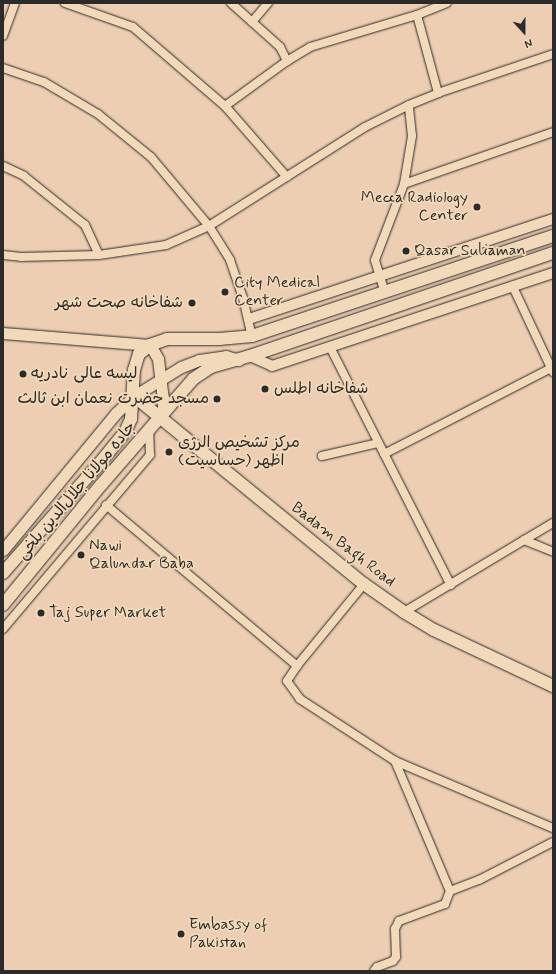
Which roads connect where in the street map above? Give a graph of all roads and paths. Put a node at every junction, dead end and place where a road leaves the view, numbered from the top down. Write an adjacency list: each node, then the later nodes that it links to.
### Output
1 (15, 3): 8 (street)
2 (65, 3): 14 (street)
3 (231, 3): 7 (street)
4 (268, 3): 7 (street)
5 (445, 3): 6 (street)
6 (416, 15): 10 (street); 12 (street)
7 (252, 22): 10 (street)
8 (3, 36)
9 (553, 54): 12 (street)
10 (286, 61): 14 (street)
11 (3, 68): 20 (street)
12 (438, 93): 13 (street)
13 (409, 105): 17 (street); 18 (street)
14 (225, 106): 17 (street)
15 (553, 132): 18 (street)
16 (3, 166): 24 (street)
17 (287, 177): 20 (street)
18 (404, 184): 26 (street)
19 (553, 219): 26 (street)
20 (209, 226): 24 (street); 29 (street)
21 (553, 236): 28 (main road)
22 (553, 253): 34 (main road, جاده مولانا جلال‌الدین بلخی)
23 (3, 255): 24 (street)
24 (99, 255)
25 (553, 273): 27 (street)
26 (380, 277): 28 (street); 29 (street)
27 (513, 287): 33 (street); 36 (street)
28 (385, 293): 31 (main road)
29 (249, 319): 31 (street)
30 (3, 333): 32 (main road)
31 (252, 336): 32 (main road)
32 (150, 345): 37 (main road); 38 (main road, جاده مولانا جلال‌الدین بلخی)
33 (330, 347): 34 (street); 41 (street)
34 (250, 356): 35 (main road, جاده مولانا جلال‌الدین بلخی)
35 (238, 360): 37 (main road); 39 (main road, جاده مولانا جلال‌الدین بلخی)
36 (552, 370): 42 (street)
37 (162, 380): 38 (main road); 39 (main road)
38 (134, 396): 39 (main road, Badam Bagh Road); 47 (main road); 49 (main road, جاده مولانا جلال‌الدین بلخی)
39 (161, 414): 40 (main road, جاده مولانا جلال‌الدین بلخی); 50 (main road, Badam Bagh Road)
40 (149, 428): 44 (street); 52 (main road, جاده مولانا جلال‌الدین بلخی)
41 (378, 443): 42 (street); 43 (street)
42 (384, 454): 51 (street)
43 (322, 456)
44 (106, 505): 54 (street); 55 (street)
45 (553, 523): 46 (street)
46 (524, 540): 48 (street); 51 (street)
47 (3, 550)
48 (553, 552)
49 (3, 573)
50 (364, 584): 53 (main road, Badam Bagh Road); 55 (street)
51 (451, 585): 53 (street)
52 (3, 605)
53 (404, 612): 56 (main road, Badam Bagh Road)
54 (3, 629)
55 (298, 666): 57 (street)
56 (553, 686)
57 (395, 761): 58 (street); 60 (street)
58 (553, 828)
59 (553, 842): 60 (street)
60 (450, 891): 61 (street)
61 (374, 971)

